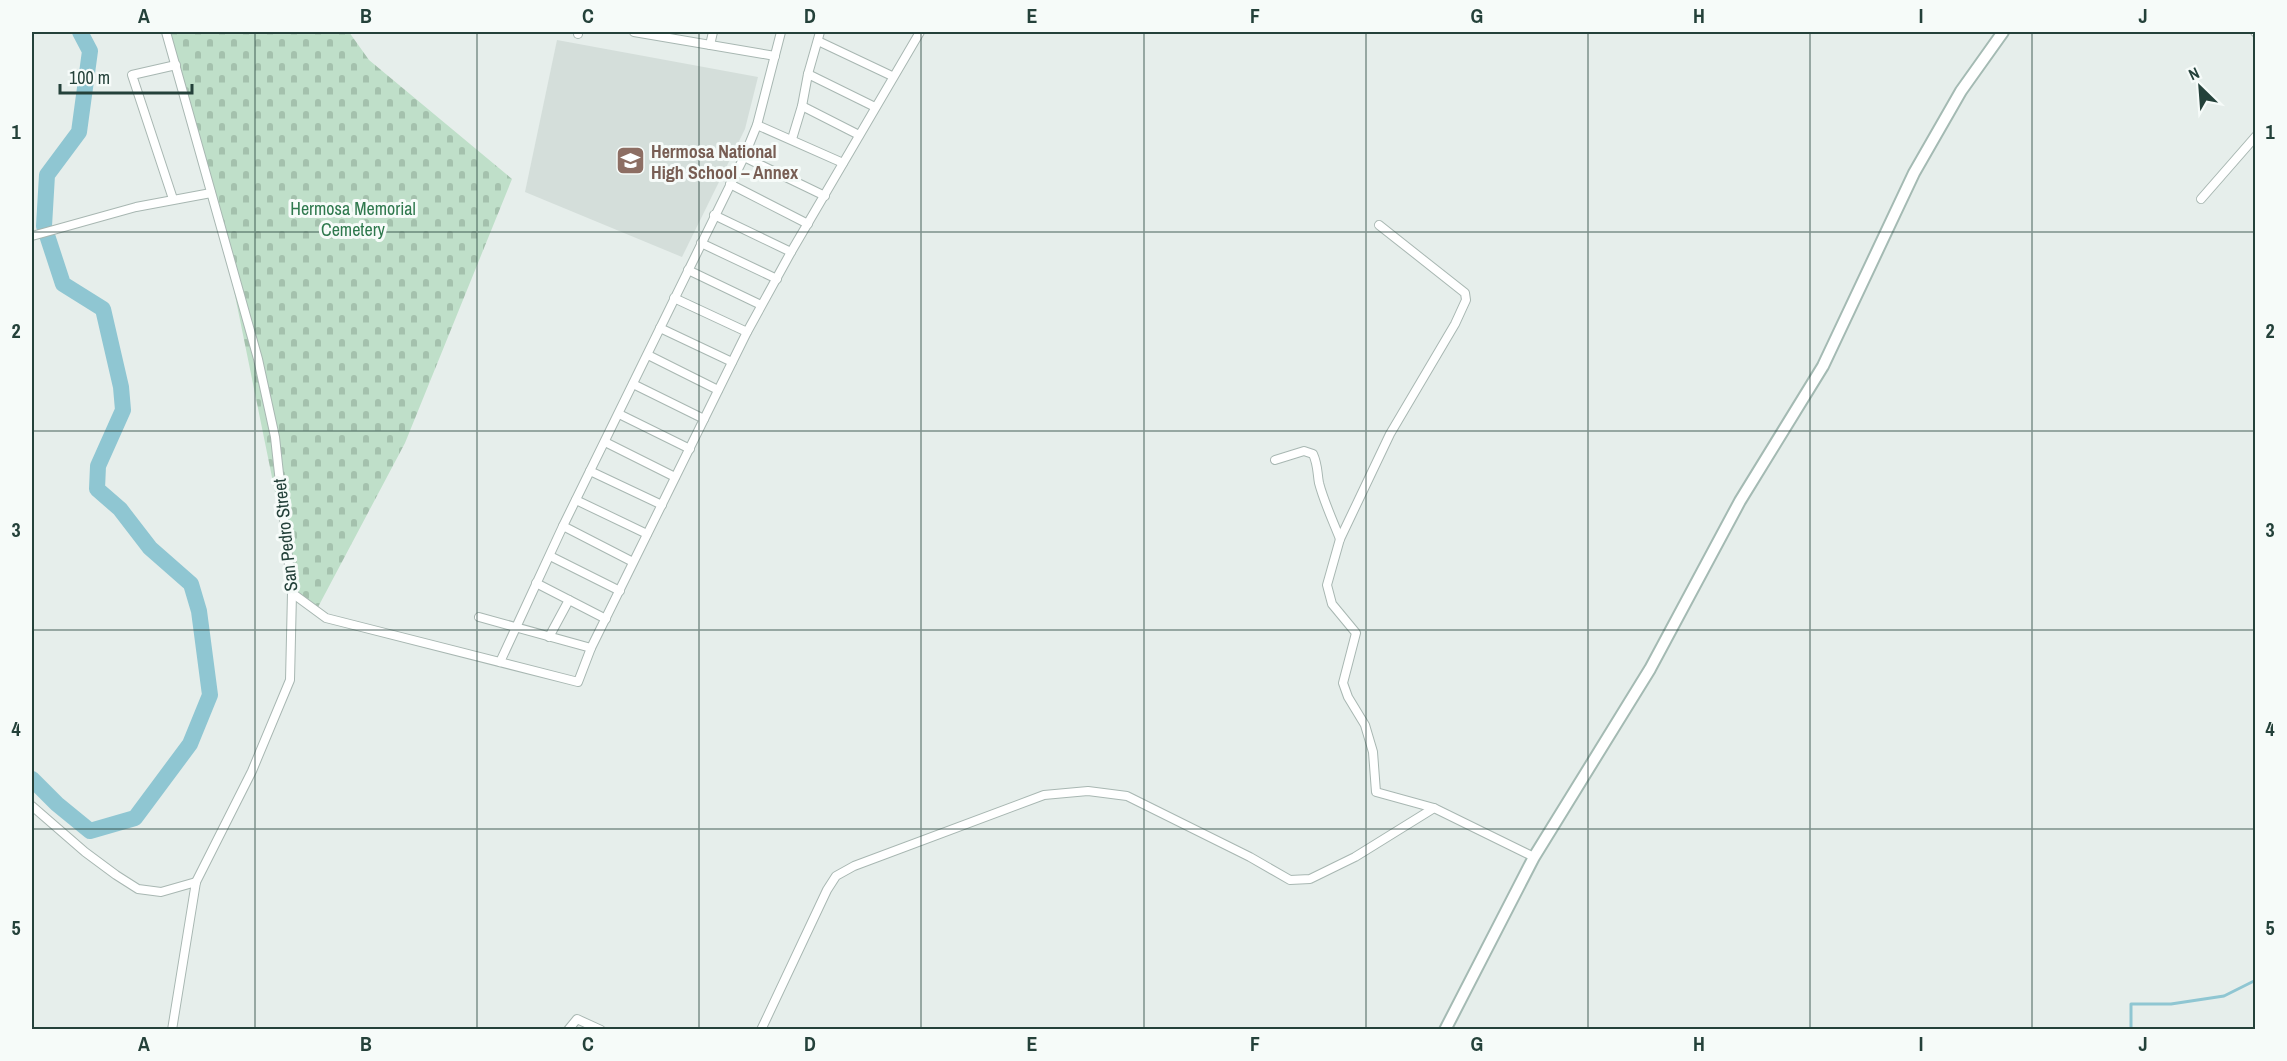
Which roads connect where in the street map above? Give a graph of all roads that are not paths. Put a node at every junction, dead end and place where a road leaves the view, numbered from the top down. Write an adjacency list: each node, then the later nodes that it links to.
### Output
1 (166, 32): 13 (street, San Pedro Street)
2 (634, 32): 3 (street)
3 (644, 32): 9 (street)
4 (713, 32): 11 (street)
5 (781, 32): 12 (street)
6 (820, 32): 10 (street)
7 (920, 32): 15 (street)
8 (2003, 32): 71 (street)
9 (676, 35): 11 (street)
10 (818, 41): 14 (street); 15 (street)
11 (710, 45): 12 (street)
12 (775, 56): 18 (street)
13 (176, 65): 25 (street, San Pedro Street); 27 (street)
14 (808, 74): 16 (street); 17 (street)
15 (892, 76): 17 (street)
16 (802, 106): 19 (street); 21 (street)
17 (876, 107): 19 (street)
18 (757, 125): 21 (street); 22 (street)
19 (859, 135): 23 (street)
20 (2256, 136): 28 (street)
21 (792, 139): 23 (street)
22 (744, 157): 24 (street); 26 (street)
23 (843, 163): 26 (street)
24 (730, 184): 29 (street); 30 (street)
25 (211, 193): 27 (street); 61 (street, San Pedro Street)
26 (825, 196): 30 (street)
27 (172, 199): 32 (street)
28 (2201, 199)
29 (714, 215): 33 (street); 34 (street)
30 (808, 224): 34 (street)
31 (1379, 225): 56 (street)
32 (32, 236)
33 (701, 243): 35 (street); 36 (street)
34 (791, 252): 36 (street)
35 (688, 270): 37 (street); 38 (street)
36 (777, 279): 38 (street)
37 (674, 298): 39 (street); 40 (street)
38 (762, 305): 40 (street)
39 (660, 327): 41 (street); 42 (street)
40 (747, 332): 42 (street)
41 (648, 355): 43 (street); 44 (street)
42 (732, 362): 44 (street)
43 (633, 384): 45 (street); 46 (street)
44 (718, 390): 46 (street)
45 (619, 414): 47 (street); 48 (street)
46 (704, 419): 48 (street)
47 (605, 442): 50 (street); 51 (street)
48 (690, 450): 51 (street)
49 (1275, 460): 56 (street)
50 (590, 471): 52 (street); 53 (street)
51 (675, 477): 53 (street)
52 (576, 500): 54 (street); 55 (street)
53 (662, 505): 55 (street)
54 (563, 526): 57 (street); 58 (street)
55 (647, 534): 58 (street)
56 (1340, 539): 70 (street)
57 (550, 556): 59 (street); 60 (street)
58 (633, 562): 60 (street)
59 (536, 583): 62 (street); 65 (street)
60 (620, 591): 64 (street)
61 (292, 592): 68 (street); 72 (street, San Pedro Street)
62 (568, 600): 64 (street); 66 (street)
63 (479, 617): 65 (street)
64 (606, 619): 67 (street)
65 (514, 627): 66 (street); 68 (street)
66 (549, 636): 67 (street)
67 (591, 648): 68 (street)
68 (500, 662)
69 (32, 806): 72 (street)
70 (1434, 808): 71 (street); 76 (street)
71 (1534, 857): 77 (street)
72 (196, 882): 73 (street, San Pedro Street)
73 (172, 1029)
74 (568, 1029): 75 (street)
75 (601, 1029)
76 (760, 1029)
77 (1445, 1029)

